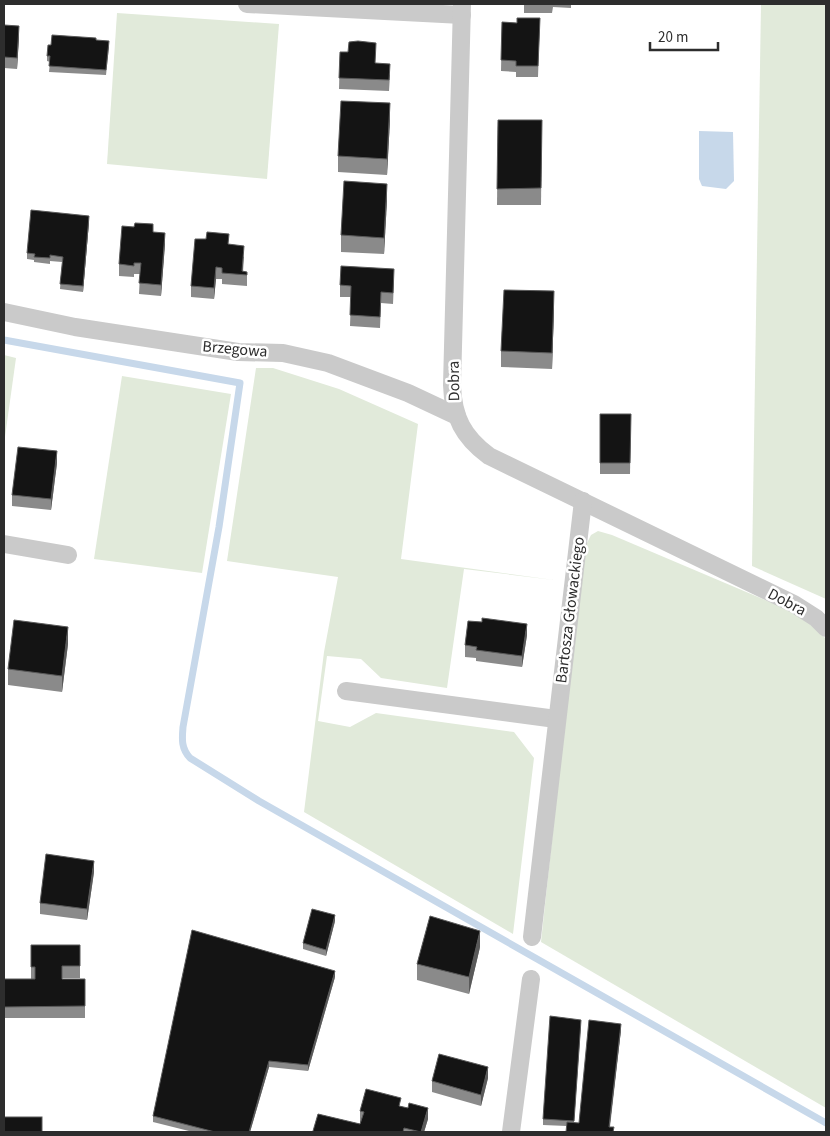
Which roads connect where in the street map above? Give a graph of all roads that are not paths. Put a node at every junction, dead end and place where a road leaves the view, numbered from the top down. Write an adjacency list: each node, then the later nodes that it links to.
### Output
1 (247, 4): 2 (street)
2 (462, 9): 4 (street, Dobra)
3 (4, 312): 4 (street, Brzegowa)
4 (456, 416): 5 (street, Dobra)
5 (583, 502): 8 (street, Dobra); 10 (street, Bartosza Głowackiego)
6 (4, 544): 7 (street)
7 (68, 555)
8 (826, 628)
9 (346, 691): 10 (street)
10 (556, 719): 11 (street, Bartosza Głowackiego)
11 (532, 937)
12 (531, 979): 13 (street)
13 (511, 1132)

